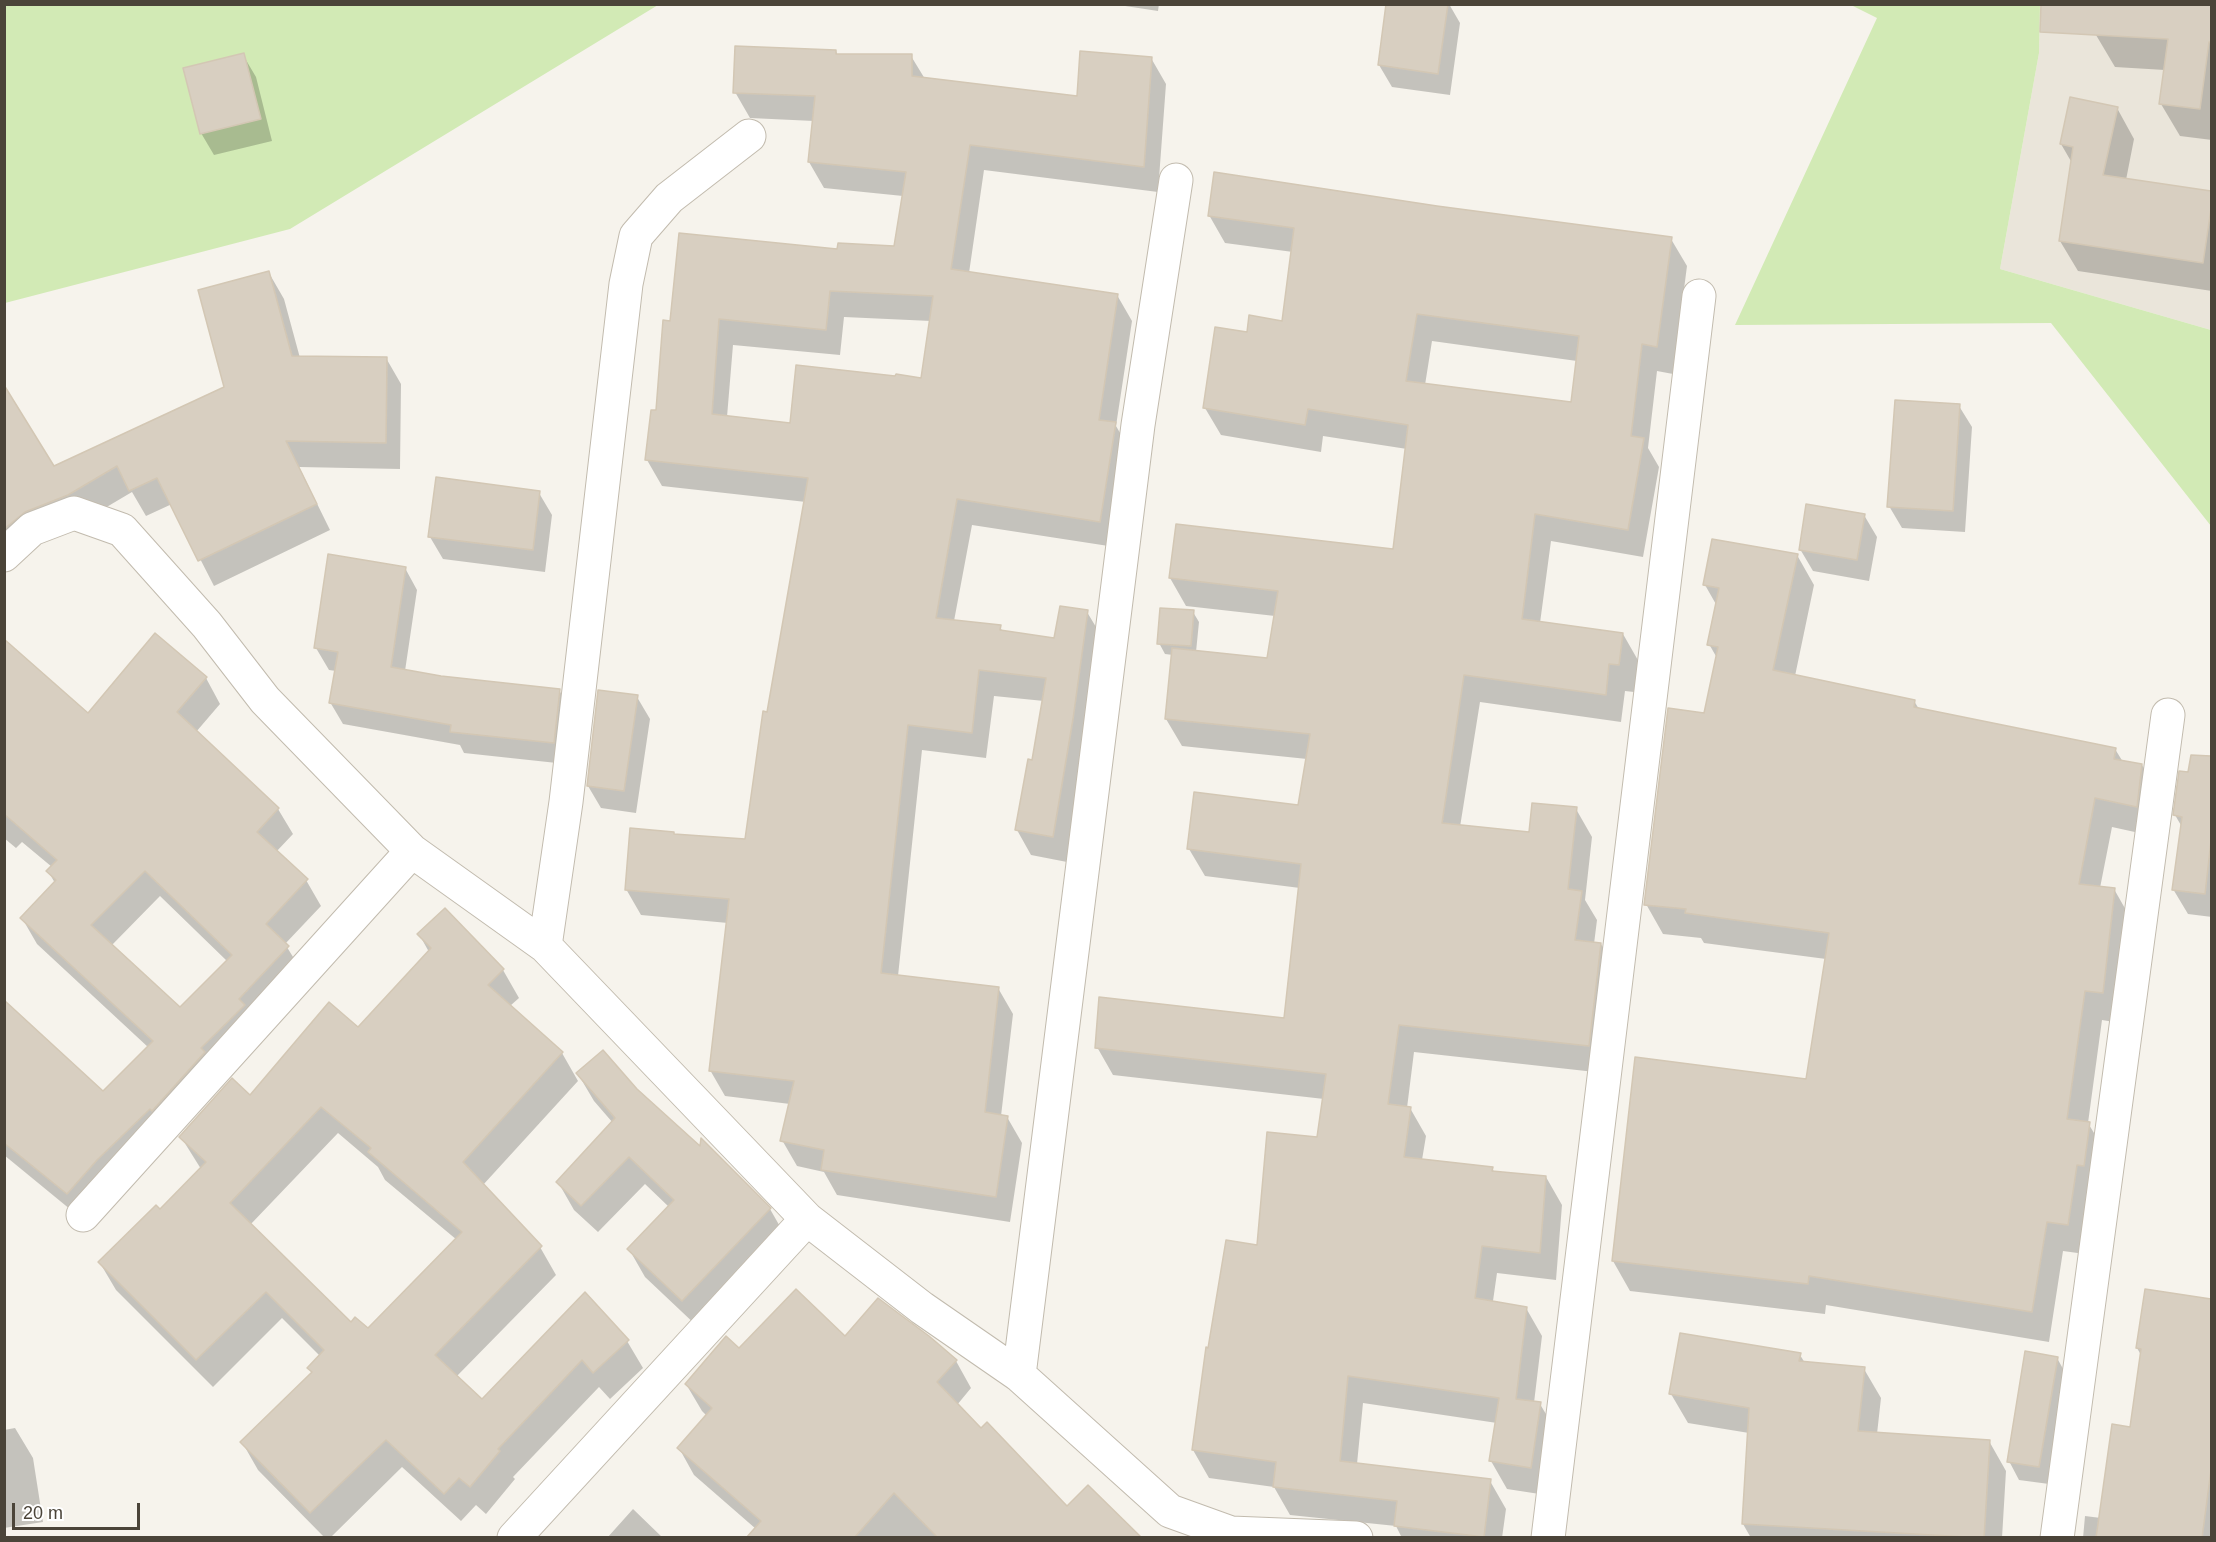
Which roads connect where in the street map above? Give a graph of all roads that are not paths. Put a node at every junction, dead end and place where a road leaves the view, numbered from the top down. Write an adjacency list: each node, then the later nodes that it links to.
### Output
1 (749, 136): 7 (street)
2 (1176, 180): 10 (street)
3 (1699, 296): 14 (street)
4 (4, 555): 6 (street)
5 (2168, 715): 15 (street)
6 (412, 851): 7 (street); 8 (street)
7 (545, 946): 9 (street)
8 (83, 1215)
9 (807, 1219): 10 (street); 12 (street)
10 (1019, 1375): 11 (street)
11 (1230, 1535): 13 (street)
12 (513, 1538)
13 (1356, 1538)
14 (1548, 1538)
15 (2057, 1538)

